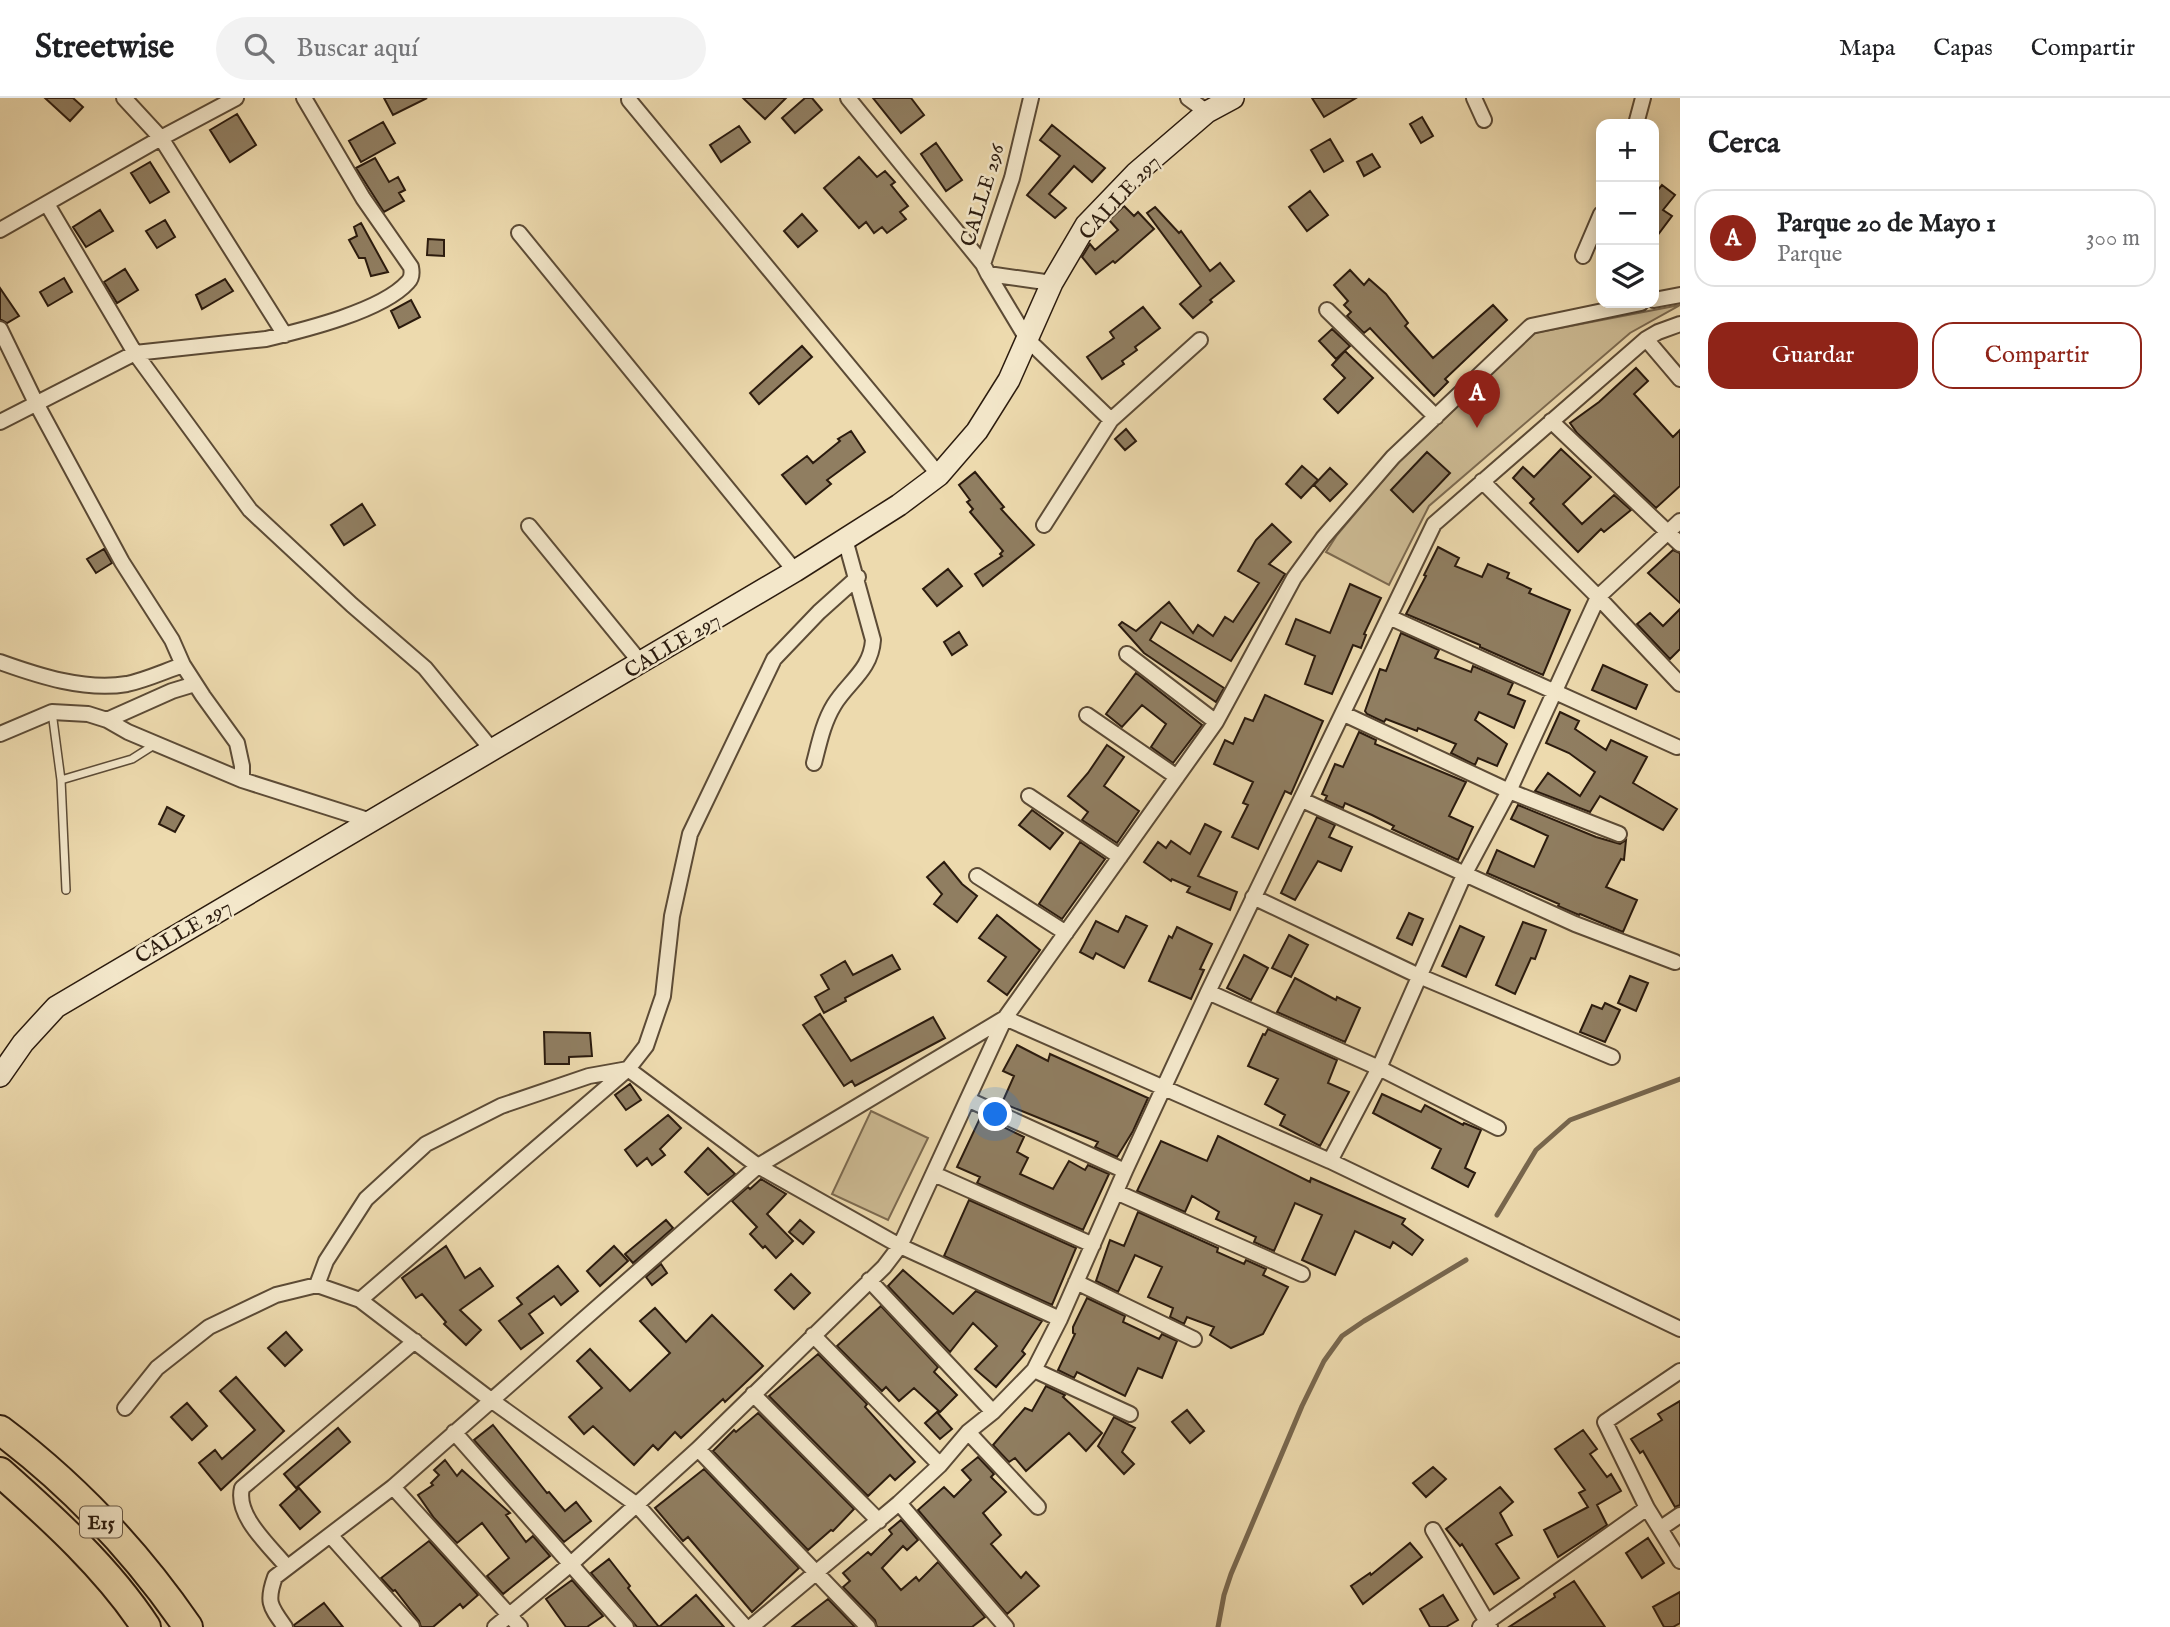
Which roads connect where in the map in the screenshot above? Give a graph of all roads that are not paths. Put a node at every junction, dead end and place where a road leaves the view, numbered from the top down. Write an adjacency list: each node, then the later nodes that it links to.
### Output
1 (236, 98): 14 (street)
2 (304, 98): 28 (street)
3 (848, 98): 20 (street)
4 (1031, 98): 20 (street, CALLE 296)
5 (1188, 98): 11 (street)
6 (1233, 98): 11 (street, CALLE 297)
7 (1474, 98): 13 (street)
8 (1643, 98): 12 (street)
9 (130, 100): 14 (street)
10 (629, 100): 39 (street)
11 (1207, 112): 21 (street, CALLE 297)
12 (1637, 119)
13 (1484, 120)
14 (161, 138): 15 (street); 28 (street)
15 (47, 204): 17 (street); 32 (street)
16 (1596, 226): 19 (street)
17 (0, 230)
18 (519, 233): 47 (street)
19 (1583, 256)
20 (985, 269): 21 (street); 29 (street, CALLE 296)
21 (1052, 283): 29 (street, CALLE 297)
22 (1680, 295): 23 (street)
23 (1659, 299)
24 (1617, 308): 35 (street)
25 (1327, 310): 35 (street)
26 (1680, 324): 30 (street)
27 (0, 329): 34 (street)
28 (285, 335): 32 (street)
29 (1027, 339): 36 (street, CALLE 296); 39 (street, CALLE 297)
30 (1646, 339): 33 (street); 37 (street)
31 (1200, 340): 36 (street)
32 (135, 353): 34 (street); 66 (street)
33 (1680, 379)
34 (36, 403): 38 (street); 54 (street)
35 (1436, 417): 62 (street)
36 (1111, 420): 42 (street)
37 (1551, 421): 40 (street); 44 (street)
38 (0, 422)
39 (939, 475): 45 (street, CALLE 297)
40 (1482, 481): 49 (street); 50 (street)
41 (1680, 521): 44 (street)
42 (1044, 525)
43 (528, 526): 53 (street)
44 (1668, 532): 46 (street); 49 (street)
45 (845, 539): 47 (street, CALLE 297); 48 (street)
46 (1680, 544)
47 (795, 571): 53 (street, CALLE 297)
48 (858, 578): 67 (street); 88 (street)
49 (1598, 597): 56 (street); 57 (street)
50 (1389, 617): 57 (street); 59 (street)
51 (1127, 654): 62 (street)
52 (0, 662): 54 (street)
53 (641, 663): 66 (street, CALLE 297)
54 (183, 665): 55 (street)
55 (195, 684): 61 (street); 70 (street)
56 (1680, 684)
57 (1553, 691): 65 (street); 71 (street)
58 (52, 712): 61 (street); 63 (street); 69 (lane)
59 (1344, 714): 71 (street); 73 (street)
60 (1087, 715): 68 (street)
61 (107, 720): 64 (street)
62 (1216, 722): 68 (street)
63 (0, 734)
64 (156, 744): 69 (lane); 70 (street)
65 (1677, 747)
66 (493, 751): 74 (street, CALLE 297)
67 (814, 763)
68 (1177, 776): 76 (street)
69 (61, 780): 79 (lane)
70 (242, 780): 74 (street)
71 (1509, 791): 75 (street); 77 (street)
72 (1029, 796): 76 (street)
73 (1302, 800): 77 (street); 80 (street)
74 (371, 821): 89 (street, CALLE 297)
75 (1619, 834)
76 (1120, 857): 81 (street)
77 (1464, 875): 82 (street); 83 (street)
78 (977, 876): 81 (street)
79 (66, 890)
80 (1253, 897): 83 (street); 84 (street)
81 (1066, 933): 85 (street)
82 (1675, 962)
83 (1419, 976): 86 (street); 87 (street)
84 (1208, 992): 87 (street); 90 (street)
85 (1005, 1018): 90 (street); 91 (street); 94 (street)
86 (1612, 1057)
87 (1379, 1068): 92 (street); 93 (street)
88 (628, 1069): 94 (street); 103 (street); 104 (street)
89 (0, 1076)
90 (1164, 1089): 93 (street); 95 (street)
91 (969, 1100): 95 (street); 96 (street)
92 (1498, 1128)
93 (1329, 1161): 106 (street)
94 (758, 1167): 99 (street); 113 (street)
95 (1125, 1171): 97 (street)
96 (934, 1174): 98 (street); 99 (street)
97 (1116, 1192): 98 (street); 100 (street)
98 (1093, 1245): 102 (street)
99 (900, 1246): 101 (street); 105 (street)
100 (1302, 1274)
101 (869, 1280): 107 (street); 115 (street)
102 (1076, 1282): 105 (street); 108 (street)
103 (317, 1285): 104 (street); 114 (street)
104 (360, 1300): 109 (street)
105 (1060, 1319): 110 (street)
106 (1680, 1329)
107 (813, 1335): 112 (street); 121 (street)
108 (1194, 1339)
109 (415, 1341): 113 (street); 135 (street)
110 (1034, 1370): 115 (street); 116 (street)
111 (1680, 1371): 127 (street)
112 (753, 1394): 120 (street); 129 (street)
113 (491, 1400): 118 (street); 125 (street)
114 (125, 1408)
115 (993, 1412): 119 (street)
116 (1130, 1415)
117 (0, 1430): 140 (highway, E15)
118 (454, 1432): 123 (street); 134 (street)
119 (968, 1432): 121 (street); 126 (street)
120 (698, 1449): 125 (street); 136 (street)
121 (940, 1465): 124 (street)
122 (0, 1472): 139 (highway, E15)
123 (393, 1487): 132 (street); 137 (street)
124 (899, 1503): 129 (street); 148 (street)
125 (637, 1504): 134 (street); 145 (street)
126 (1038, 1507)
127 (1647, 1508): 130 (street); 138 (street)
128 (1680, 1514): 130 (street)
129 (879, 1521): 136 (street)
130 (1661, 1528): 133 (street)
131 (1433, 1530): 138 (street)
132 (330, 1535): 135 (street); 142 (street)
133 (1680, 1561)
134 (572, 1563): 137 (street); 144 (street)
135 (287, 1567): 141 (street)
136 (816, 1572): 146 (street); 147 (street)
137 (515, 1621): 143 (street)
138 (1486, 1626)
139 (146, 1627)
140 (188, 1627)
141 (285, 1627)
142 (412, 1627)
143 (495, 1627)
144 (626, 1627)
145 (745, 1627)
146 (751, 1627)
147 (868, 1627)
148 (1006, 1627)

